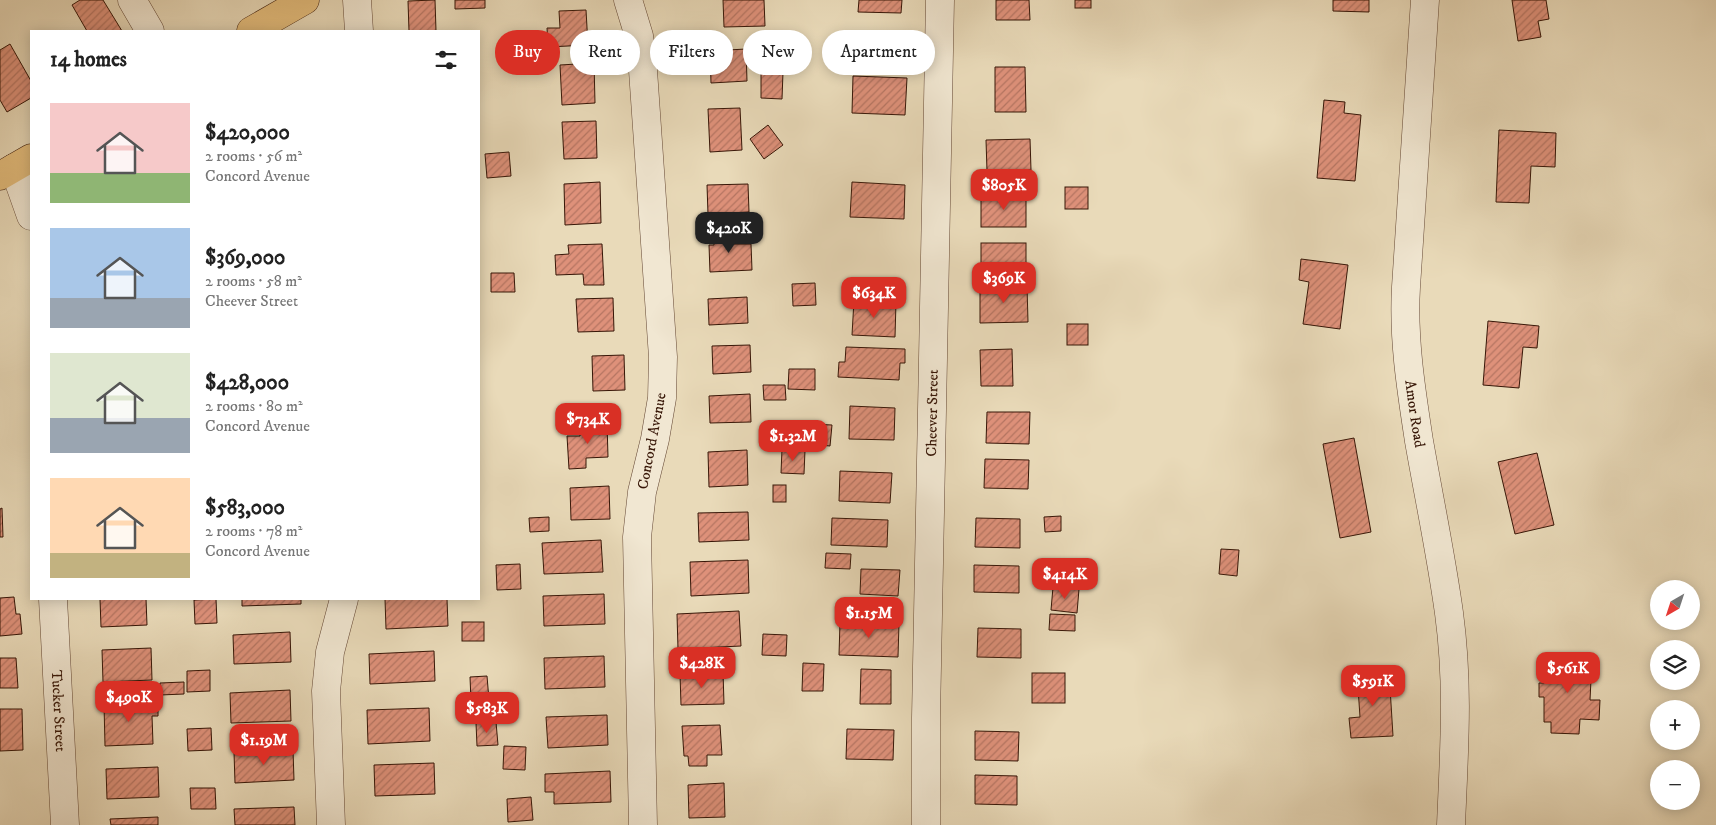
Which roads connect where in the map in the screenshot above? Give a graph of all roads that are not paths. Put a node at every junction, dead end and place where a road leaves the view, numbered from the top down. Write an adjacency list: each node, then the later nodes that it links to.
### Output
1 (132, 0): 7 (street)
2 (305, 0): 8 (highway)
3 (357, 0): 9 (street)
4 (628, 0): 16 (street, Concord Avenue)
5 (940, 0): 17 (street, Cheever Street)
6 (1425, 0): 18 (street, Amor Road)
7 (149, 30)
8 (253, 30)
9 (359, 30)
10 (15, 168): 11 (street)
11 (30, 213)
12 (53, 600): 14 (street, Tucker Street)
13 (344, 600): 15 (street)
14 (65, 825)
15 (331, 825)
16 (643, 825)
17 (926, 825)
18 (1451, 825)

